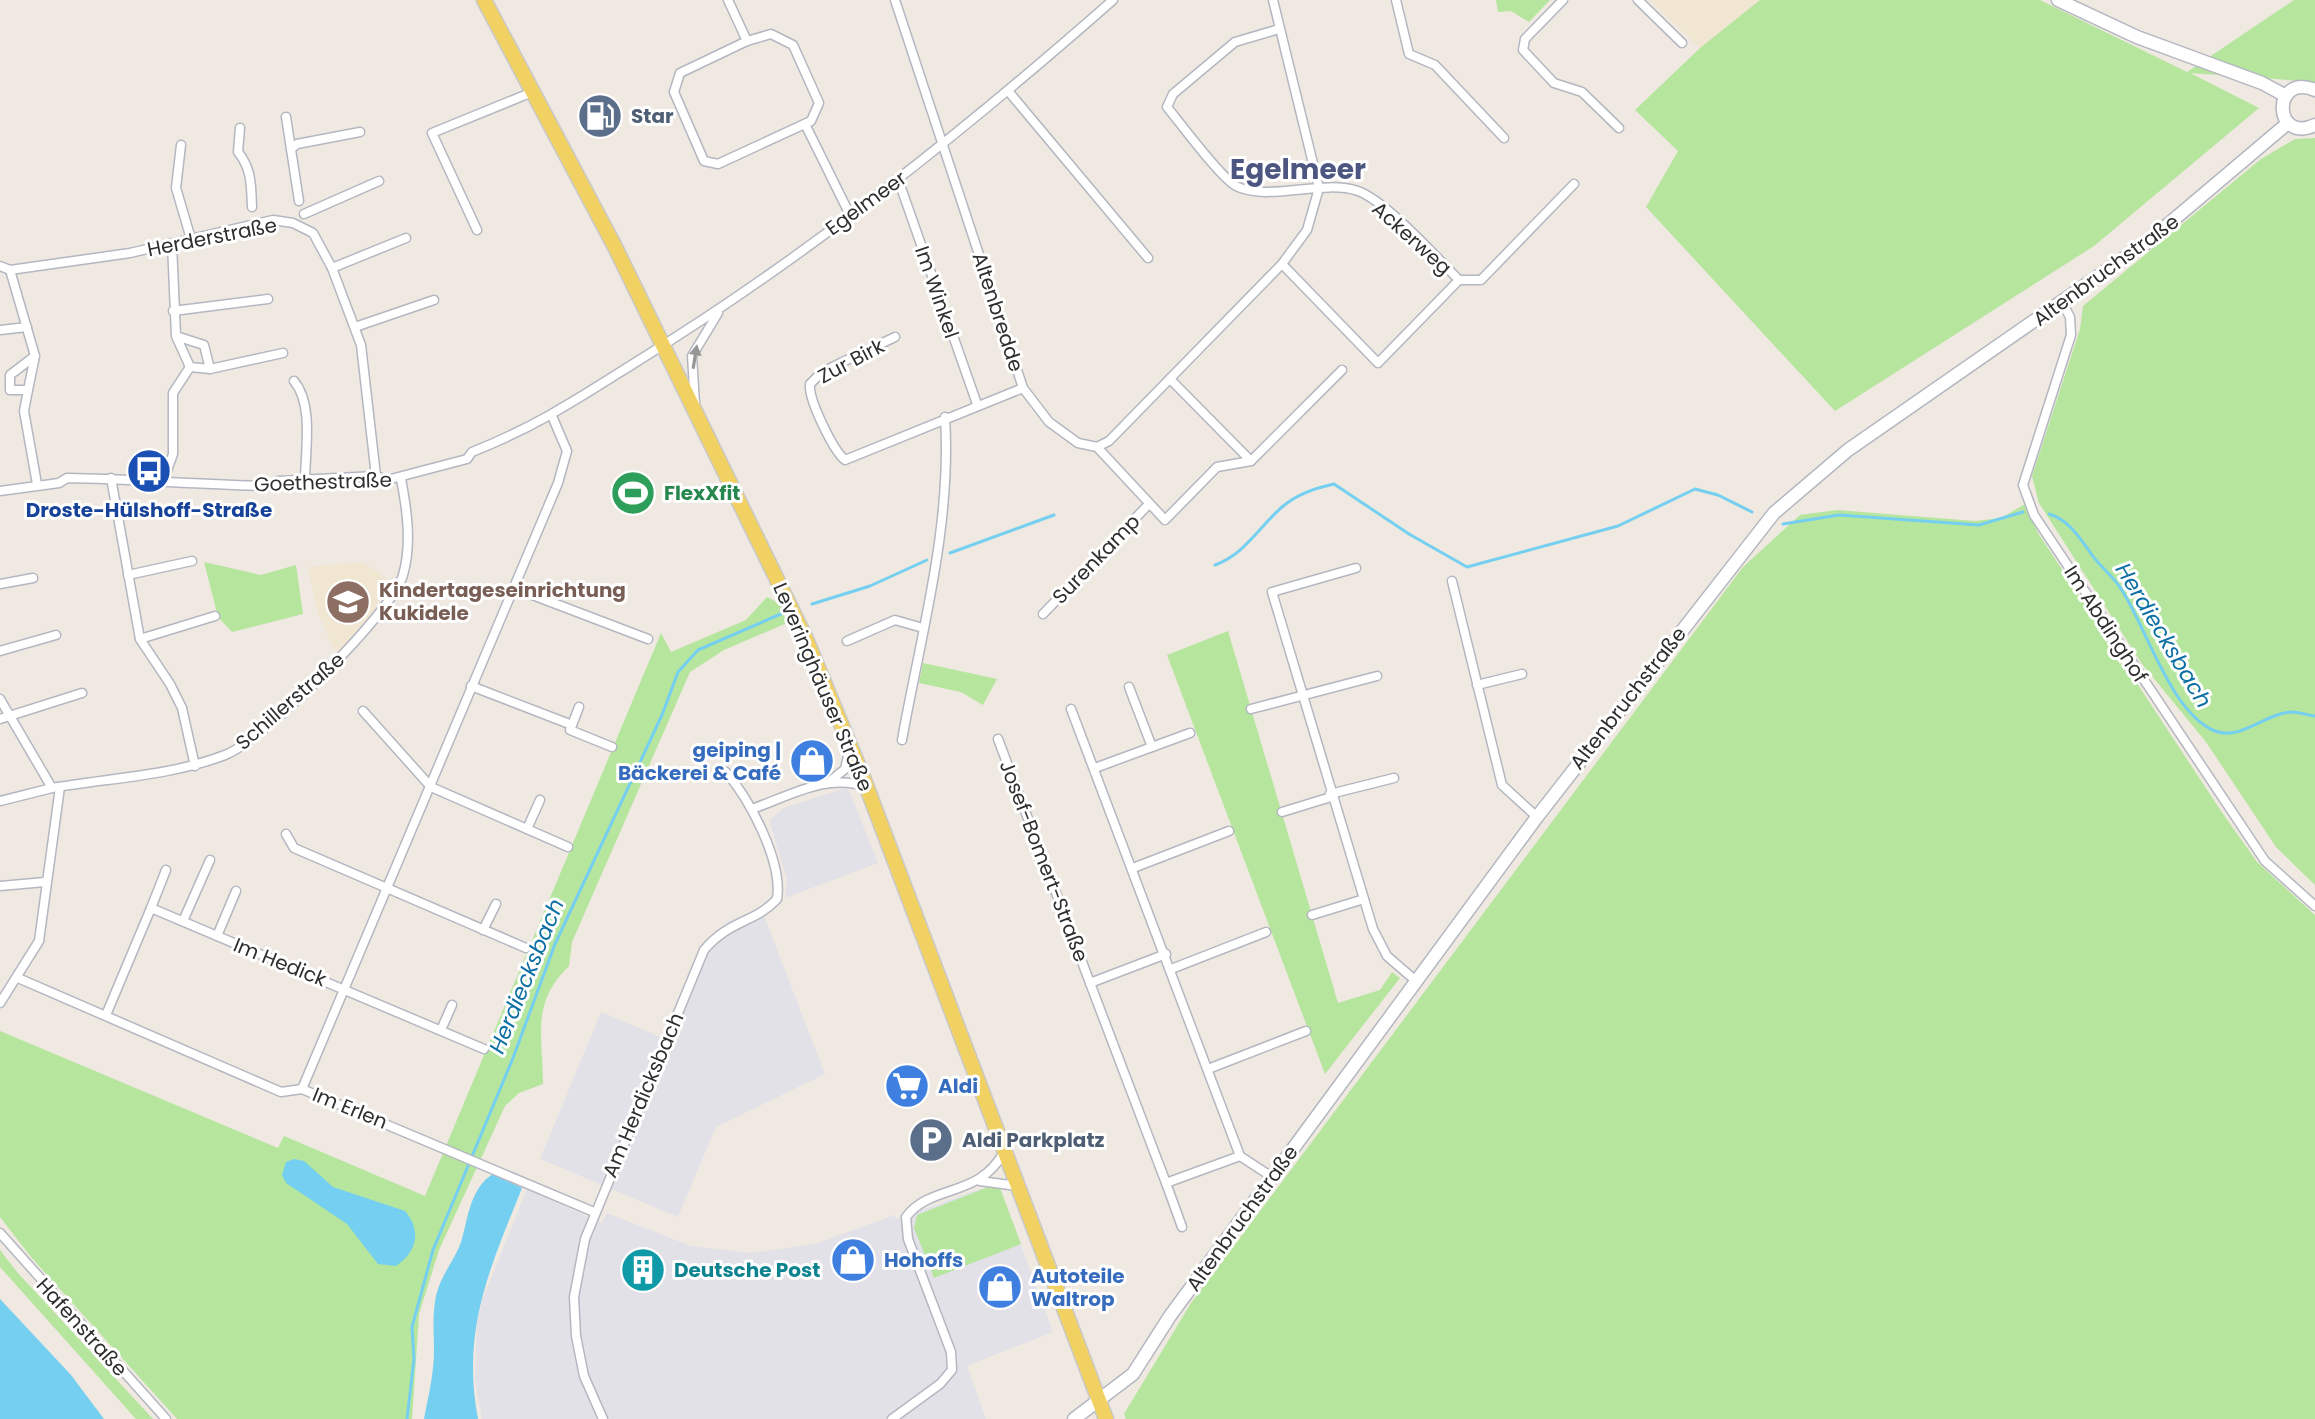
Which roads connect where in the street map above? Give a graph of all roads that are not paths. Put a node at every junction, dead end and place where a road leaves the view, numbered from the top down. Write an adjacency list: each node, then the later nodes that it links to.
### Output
1 (484, 0): 14 (main road, Leveringhäuser Straße)
2 (728, 0): 11 (street)
3 (895, 0): 26 (street, Altenbredde)
4 (1113, 0): 15 (street, Egelmeer)
5 (1273, 0): 10 (street)
6 (1396, 0): 24 (street)
7 (1563, 0): 22 (street)
8 (1638, 0): 12 (street)
9 (2058, 0): 16 (street)
10 (1279, 29): 31 (street); 31 (street, Ackerweg)
11 (747, 41): 19 (street); 19 (street)
12 (1682, 43)
13 (2315, 90): 16 (street)
14 (535, 91): 36 (street); 56 (main road, Leveringhäuser Straße)
15 (1009, 92): 26 (street, Egelmeer); 40 (street)
16 (2286, 96): 18 (street)
17 (286, 117): 27 (street, Herderstraße)
18 (2288, 123): 20 (street); 48 (street, Altenbruchstraße)
19 (805, 124): 35 (street)
20 (2315, 125)
21 (240, 128): 33 (street)
22 (1619, 128)
23 (360, 132): 27 (street)
24 (1504, 138)
25 (181, 145): 38 (street)
26 (944, 145): 28 (street, Egelmeer); 64 (street, Altenbredde)
27 (291, 149): 32 (street, Herderstraße)
28 (898, 179): 35 (street, Egelmeer); 67 (street, Im Winkel)
29 (379, 181): 34 (street)
30 (1574, 184): 45 (street, Ackerweg)
31 (1319, 188): 41 (street); 45 (street, Ackerweg)
32 (299, 201)
33 (252, 207)
34 (304, 214)
35 (850, 215): 49 (street, Egelmeer)
36 (477, 230)
37 (406, 238): 43 (street)
38 (191, 239): 39 (street, Herderstraße); 43 (street, Herderstraße)
39 (172, 244): 44 (street, Herderstraße); 50 (street)
40 (1148, 258)
41 (1282, 264): 45 (street, Ackerweg); 62 (street)
42 (0, 266): 44 (street)
43 (332, 268): 52 (street, Herderstraße)
44 (10, 270): 51 (street)
45 (1459, 280)
46 (268, 299): 50 (street)
47 (434, 300): 52 (street)
48 (2063, 304): 129 (street, Altenbruchstraße); 143 (street, Im Abdinghof)
49 (721, 309): 56 (street, Egelmeer); 68 (street, Egelmeer, one-way to 49)
50 (173, 311): 54 (street)
51 (27, 327): 53 (street); 58 (street)
52 (355, 327): 73 (street, Herderstraße)
53 (0, 330)
54 (176, 336): 59 (street); 60 (street)
55 (895, 337): 70 (street, Zur Birk)
56 (663, 346): 68 (main road, Leveringhäuser Straße); 69 (street, Goethestraße)
57 (283, 353): 60 (street)
58 (35, 356): 65 (street); 66 (street)
59 (190, 367): 60 (street); 75 (street)
60 (210, 369)
61 (1342, 370): 72 (street)
62 (1170, 379): 71 (street); 72 (street)
63 (294, 381): 77 (street)
64 (1023, 388): 67 (street, Altenbredde); 71 (street, Surenkamp)
65 (28, 390): 66 (street); 78 (street)
66 (5, 391)
67 (977, 404): 70 (street, Altenbredde)
68 (696, 412): 112 (main road, Leveringhäuser Straße)
69 (552, 416): 76 (street, Goethestraße); 87 (street)
70 (945, 417): 90 (street)
71 (1097, 447): 80 (street, Surenkamp)
72 (1251, 461): 80 (street, Surenkamp)
73 (376, 476): 76 (street, Goethestraße); 77 (street, Goethestraße)
74 (111, 478): 75 (street, Goethestraße); 78 (street, Goethestraße); 83 (street)
75 (164, 479): 77 (street, Goethestraße)
76 (401, 479): 116 (street, Schillerstraße)
77 (305, 482)
78 (37, 484): 79 (street, Goethestraße)
79 (0, 491)
80 (1149, 504): 88 (street, Surenkamp)
81 (192, 561): 83 (street)
82 (1356, 568): 102 (street)
83 (128, 575): 92 (street)
84 (33, 578): 86 (street)
85 (1452, 581): 98 (street)
86 (0, 584)
87 (514, 588): 93 (street); 99 (street)
88 (1043, 614)
89 (215, 616): 92 (street)
90 (923, 628): 94 (street); 113 (street)
91 (56, 635): 95 (street)
92 (140, 639): 116 (street)
93 (648, 639)
94 (847, 641)
95 (0, 651)
96 (1522, 674): 98 (street)
97 (1377, 676): 102 (street)
98 (1477, 685): 129 (street)
99 (471, 686): 109 (street); 122 (street)
100 (1129, 687): 115 (street)
101 (82, 693): 108 (street)
102 (1301, 696): 106 (street); 124 (street)
103 (0, 699): 108 (street)
104 (579, 707): 109 (street)
105 (1071, 709): 117 (street)
106 (1251, 709)
107 (363, 711): 122 (street)
108 (5, 718): 121 (street)
109 (572, 725): 114 (street)
110 (1190, 733): 115 (street)
111 (998, 739): 155 (street, Josef-Bomert-Straße)
112 (848, 740): 120 (street); 123 (main road, Leveringhäuser Straße)
113 (902, 740)
114 (612, 747)
115 (1152, 747): 117 (street)
116 (195, 766): 121 (street, Schillerstraße)
117 (1095, 768): 135 (street)
118 (726, 772): 127 (street, Am Herdicksbach)
119 (1394, 778): 124 (street)
120 (828, 782): 123 (street); 127 (street)
121 (56, 787): 126 (street, Schillerstraße); 137 (street)
122 (431, 787): 130 (street); 139 (street)
123 (866, 787): 165 (main road, Leveringhäuser Straße)
124 (1331, 796): 128 (street); 141 (street)
125 (540, 800): 130 (street)
126 (0, 801)
127 (752, 809): 171 (street, Am Herdicksbach)
128 (1282, 812)
129 (1537, 817): 154 (street, Altenbruchstraße)
130 (527, 829): 133 (street)
131 (1229, 831): 135 (street)
132 (286, 834): 139 (street)
133 (568, 847)
134 (210, 860): 146 (street)
135 (1133, 868): 151 (street)
136 (166, 870): 144 (street)
137 (45, 882): 138 (street); 153 (street)
138 (0, 886)
139 (386, 888): 147 (street); 156 (street)
140 (236, 891): 149 (street, Im Hedick)
141 (1364, 899): 145 (street); 154 (street)
142 (496, 904): 147 (street)
143 (2315, 906)
144 (151, 908): 146 (street, Im Hedick); 159 (street)
145 (1312, 915)
146 (183, 921): 149 (street, Im Hedick)
147 (483, 930): 150 (street)
148 (1266, 932): 152 (street)
149 (217, 936): 156 (street, Im Hedick)
150 (526, 948)
151 (1166, 954): 152 (street); 155 (street, Josef-Bomert-Straße)
152 (1171, 969): 163 (street)
153 (18, 978): 157 (street); 159 (street, Im Erlen)
154 (1416, 981): 167 (street, Altenbruchstraße)
155 (1090, 983): 169 (street, Josef-Bomert-Straße)
156 (343, 988): 160 (street, Im Hedick); 164 (street)
157 (0, 1003)
158 (452, 1005): 160 (street)
159 (106, 1015): 164 (street, Im Erlen)
160 (441, 1030): 162 (street, Im Hedick)
161 (1306, 1031): 163 (street)
162 (484, 1049)
163 (1208, 1069): 166 (street)
164 (302, 1089): 171 (street, Im Erlen)
165 (1004, 1152): 168 (street); 170 (main road, Leveringhäuser Straße)
166 (1240, 1156): 167 (street); 169 (street)
167 (1272, 1177): 174 (street, Altenbruchstraße)
168 (979, 1181): 170 (street); 177 (street)
169 (1166, 1183): 172 (street, Josef-Bomert-Straße)
170 (1017, 1186): 174 (main road, Leveringhäuser Straße)
171 (594, 1212): 176 (street, Am Herdicksbach)
172 (1182, 1227)
173 (0, 1233): 175 (street, Hafenstraße)
174 (1098, 1402): 178 (street, Altenbruchstraße); 179 (main road, Leveringhäuser Straße)
175 (166, 1419)
176 (603, 1419)
177 (892, 1419)
178 (1074, 1419)
179 (1106, 1419)

